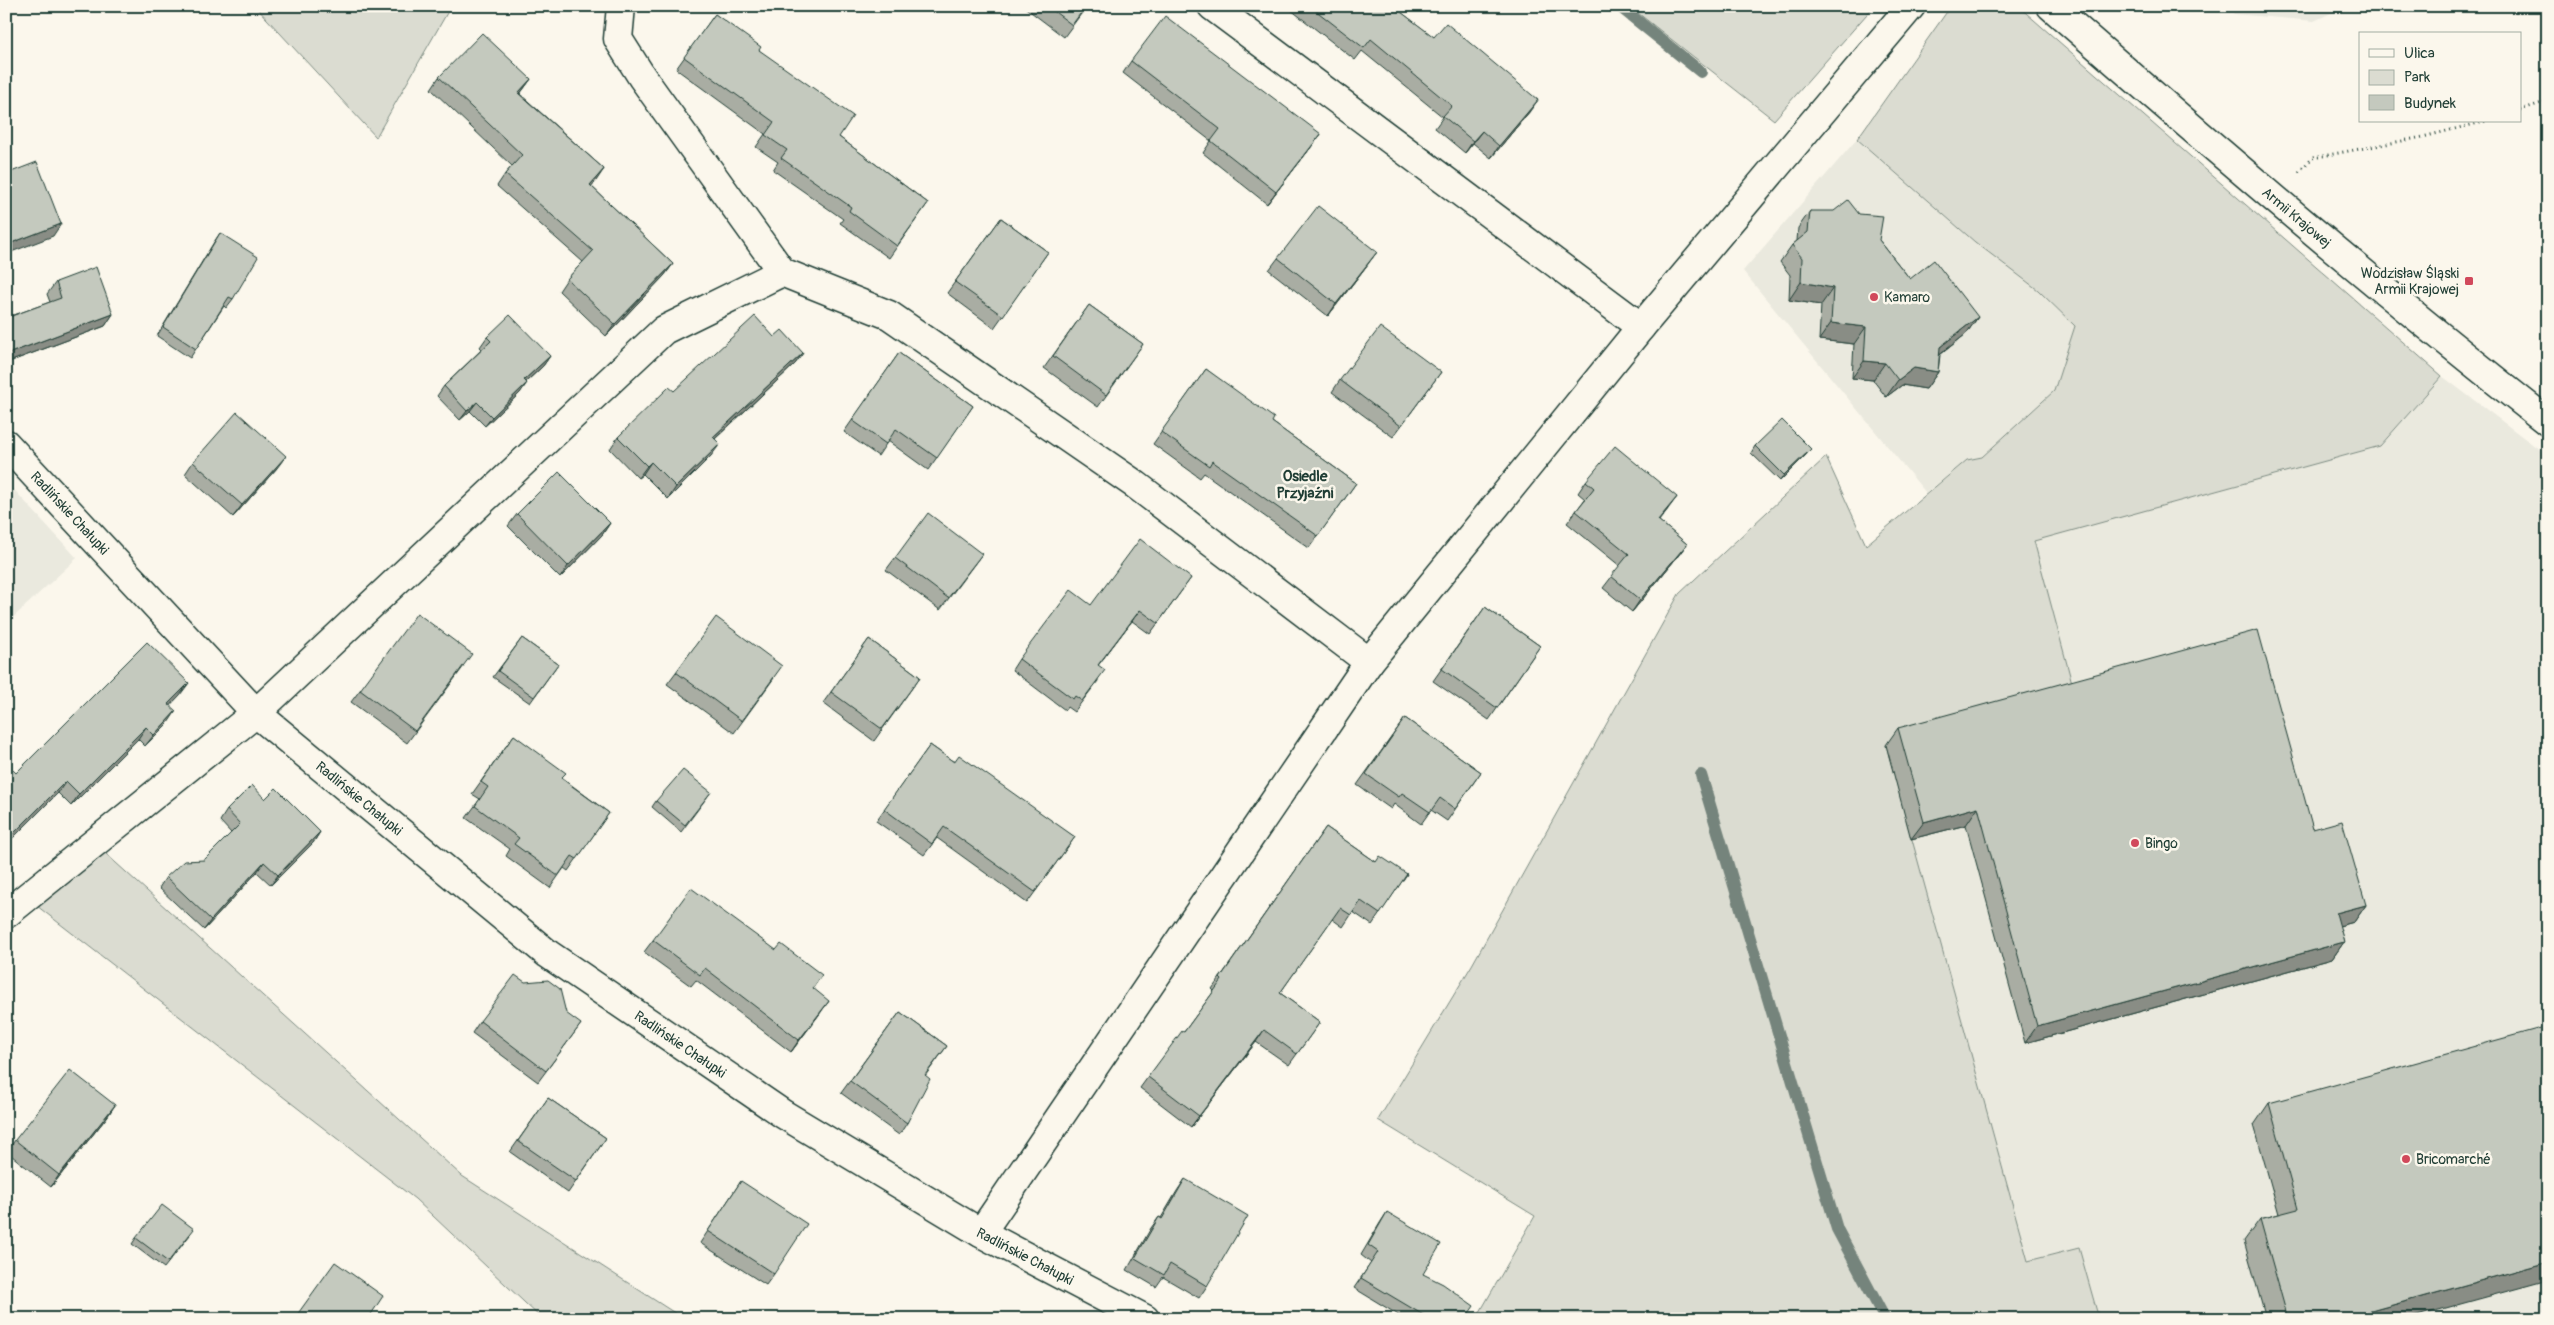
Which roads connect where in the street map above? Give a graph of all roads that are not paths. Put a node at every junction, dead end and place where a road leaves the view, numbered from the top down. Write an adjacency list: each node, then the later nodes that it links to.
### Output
1 (620, 6): 5 (street)
2 (1212, 6): 6 (street)
3 (1911, 6): 6 (street)
4 (2051, 6): 7 (street, Armii Krajowej)
5 (782, 272): 9 (street); 10 (street)
6 (1642, 327): 9 (street)
7 (2548, 422)
8 (6, 444): 10 (street, Radlińskie Chałupki)
9 (1369, 662): 12 (street)
10 (256, 713): 11 (street); 12 (street, Radlińskie Chałupki)
11 (6, 914)
12 (981, 1233): 13 (street, Radlińskie Chałupki)
13 (1145, 1319)

